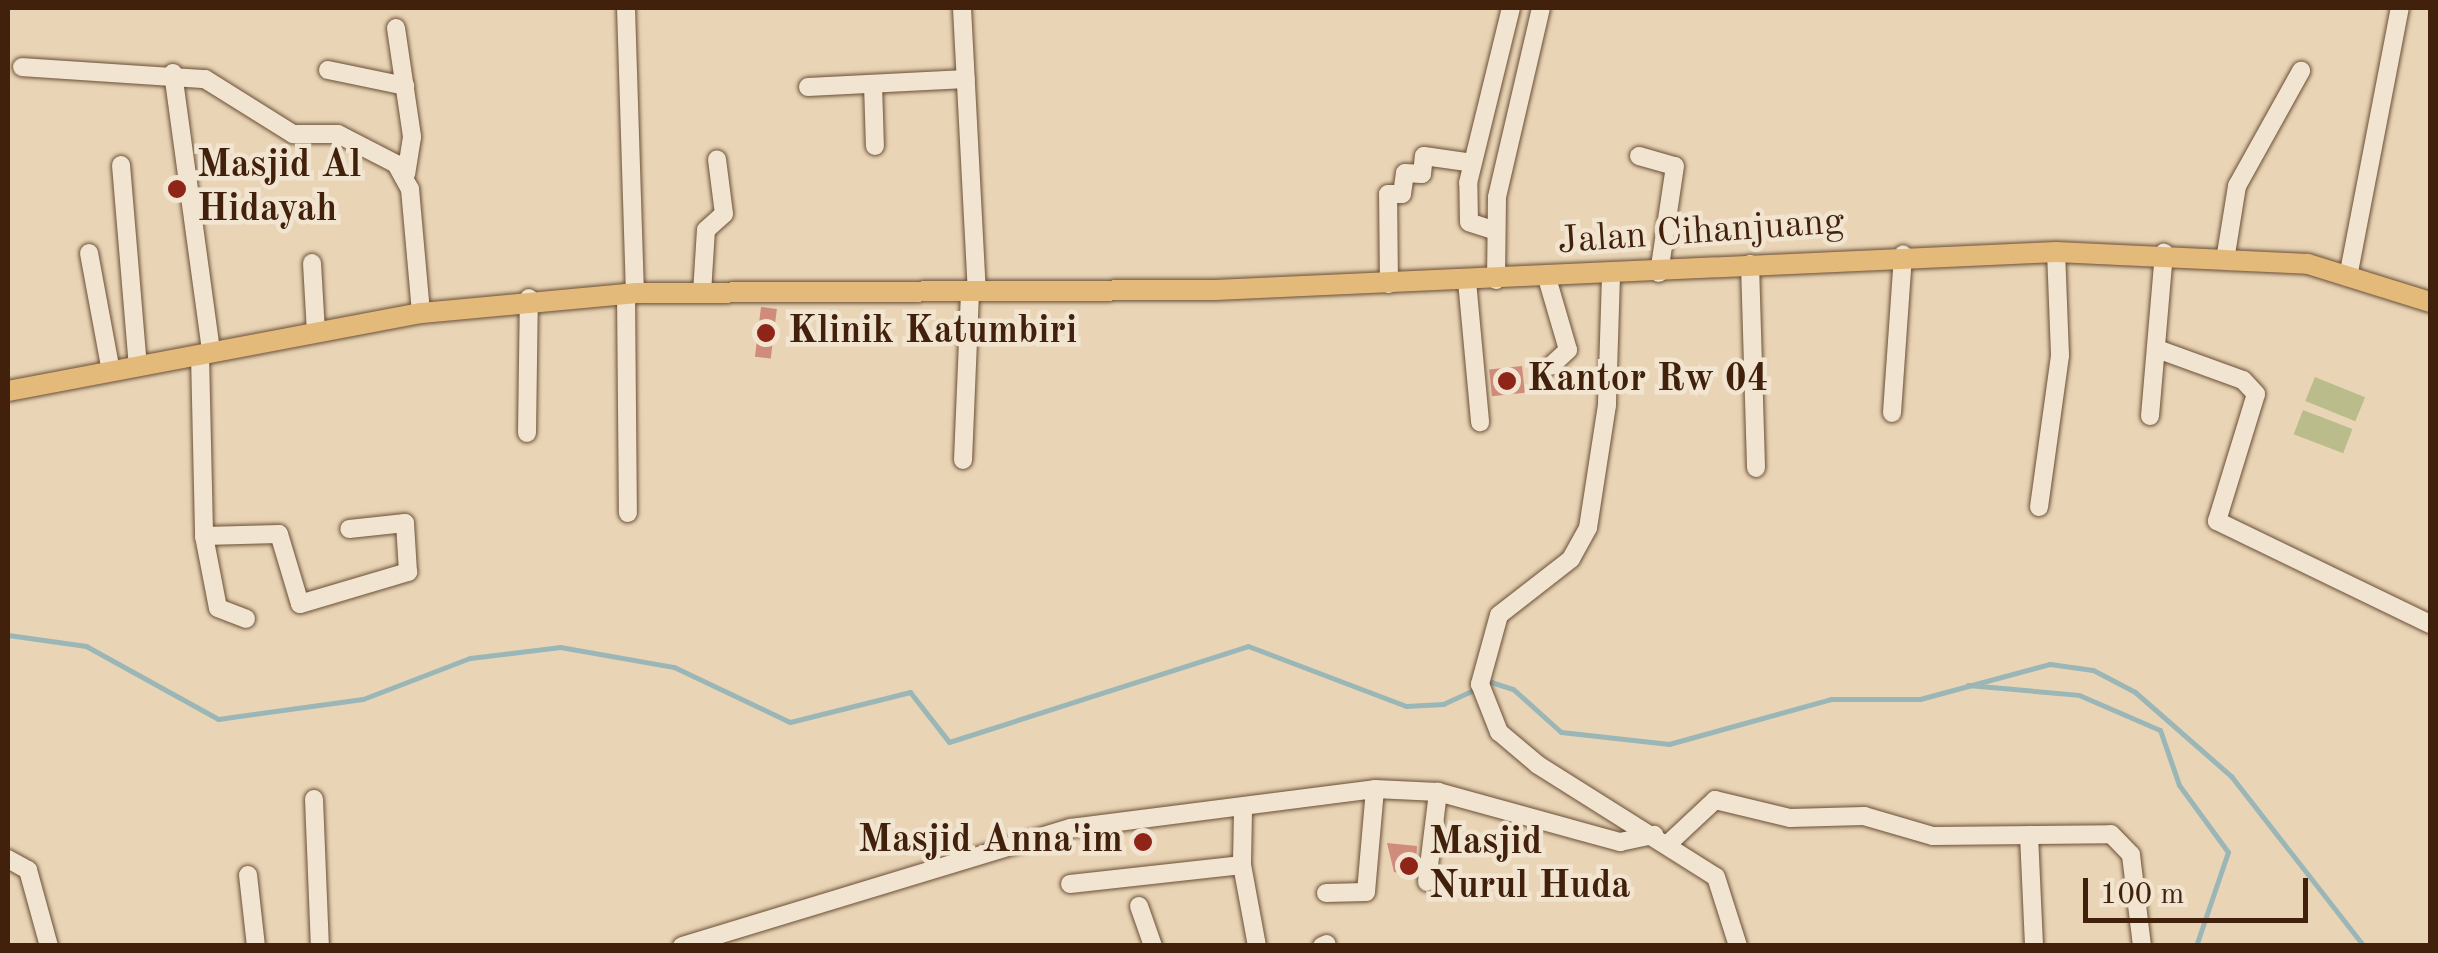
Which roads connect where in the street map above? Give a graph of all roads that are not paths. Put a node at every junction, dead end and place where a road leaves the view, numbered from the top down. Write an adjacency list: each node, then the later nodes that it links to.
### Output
1 (626, 8): 38 (street)
2 (962, 8): 11 (street)
3 (1511, 8): 18 (street)
4 (1541, 8): 21 (street)
5 (2400, 8): 31 (street)
6 (396, 28): 13 (street)
7 (22, 67): 10 (street)
8 (328, 70): 13 (street)
9 (2301, 71): 26 (street)
10 (173, 73): 20 (street); 44 (street)
11 (966, 79): 12 (street); 37 (street)
12 (874, 84): 14 (street); 15 (street)
13 (405, 86): 20 (street)
14 (808, 87)
15 (875, 146)
16 (1639, 156): 29 (street)
17 (718, 159): 36 (street)
18 (1472, 162): 21 (street); 35 (street)
19 (121, 165): 45 (street)
20 (406, 174): 41 (street)
21 (1496, 231): 33 (street)
22 (2056, 252): 24 (main road, Jalan Cihanjuang); 25 (main road, Jalan Cihanjuang); 55 (street)
23 (89, 253): 47 (street)
24 (1903, 254): 28 (main road, Jalan Cihanjuang); 49 (street)
25 (2164, 254): 26 (main road, Jalan Cihanjuang); 43 (street)
26 (2226, 254): 31 (main road, Jalan Cihanjuang)
27 (312, 262): 42 (street)
28 (1750, 264): 29 (main road, Jalan Cihanjuang); 54 (street)
29 (1659, 273): 30 (main road, Jalan Cihanjuang)
30 (1611, 276): 32 (main road, Jalan Cihanjuang); 66 (street)
31 (2348, 277): 40 (main road, Jalan Cihanjuang)
32 (1547, 278): 33 (main road, Jalan Cihanjuang); 46 (street)
33 (1496, 280): 34 (main road, Jalan Cihanjuang)
34 (1467, 281): 35 (main road, Jalan Cihanjuang); 51 (street)
35 (1388, 284): 37 (main road, Jalan Cihanjuang)
36 (702, 292): 37 (main road, Jalan Cihanjuang); 38 (main road, Jalan Cihanjuang)
37 (974, 292): 53 (street)
38 (631, 293): 39 (main road, Jalan Cihanjuang); 56 (street)
39 (529, 298): 41 (main road, Jalan Cihanjuang); 52 (street)
40 (2430, 302)
41 (421, 313): 42 (main road, Jalan Cihanjuang)
42 (316, 333): 44 (main road, Jalan Cihanjuang)
43 (2160, 350): 50 (street); 60 (street)
44 (205, 353): 45 (main road, Jalan Cihanjuang); 58 (street)
45 (138, 366): 47 (main road, Jalan Cihanjuang)
46 (1551, 366)
47 (111, 372): 48 (main road, Jalan Cihanjuang)
48 (8, 391)
49 (1892, 413)
50 (2150, 416)
51 (1480, 422)
52 (527, 433)
53 (963, 460)
54 (1756, 468)
55 (2038, 507)
56 (628, 513)
57 (349, 529): 58 (street)
58 (204, 536): 59 (street)
59 (246, 619)
60 (2430, 624)
61 (1374, 789): 62 (street); 64 (street); 72 (street)
62 (1438, 792): 66 (street); 70 (street)
63 (314, 799): 76 (street)
64 (1243, 811): 68 (street); 77 (street)
65 (2029, 835): 66 (street); 81 (street); 82 (street)
66 (1662, 839): 80 (street)
67 (8, 859): 74 (street)
68 (1242, 866): 71 (street); 79 (street)
69 (248, 874): 75 (street)
70 (1427, 882)
71 (1070, 884)
72 (1326, 894)
73 (1139, 906): 78 (street)
74 (49, 946)
75 (256, 946)
76 (320, 946)
77 (682, 946)
78 (1153, 946)
79 (1258, 946)
80 (1738, 946)
81 (2034, 946)
82 (2142, 946)

